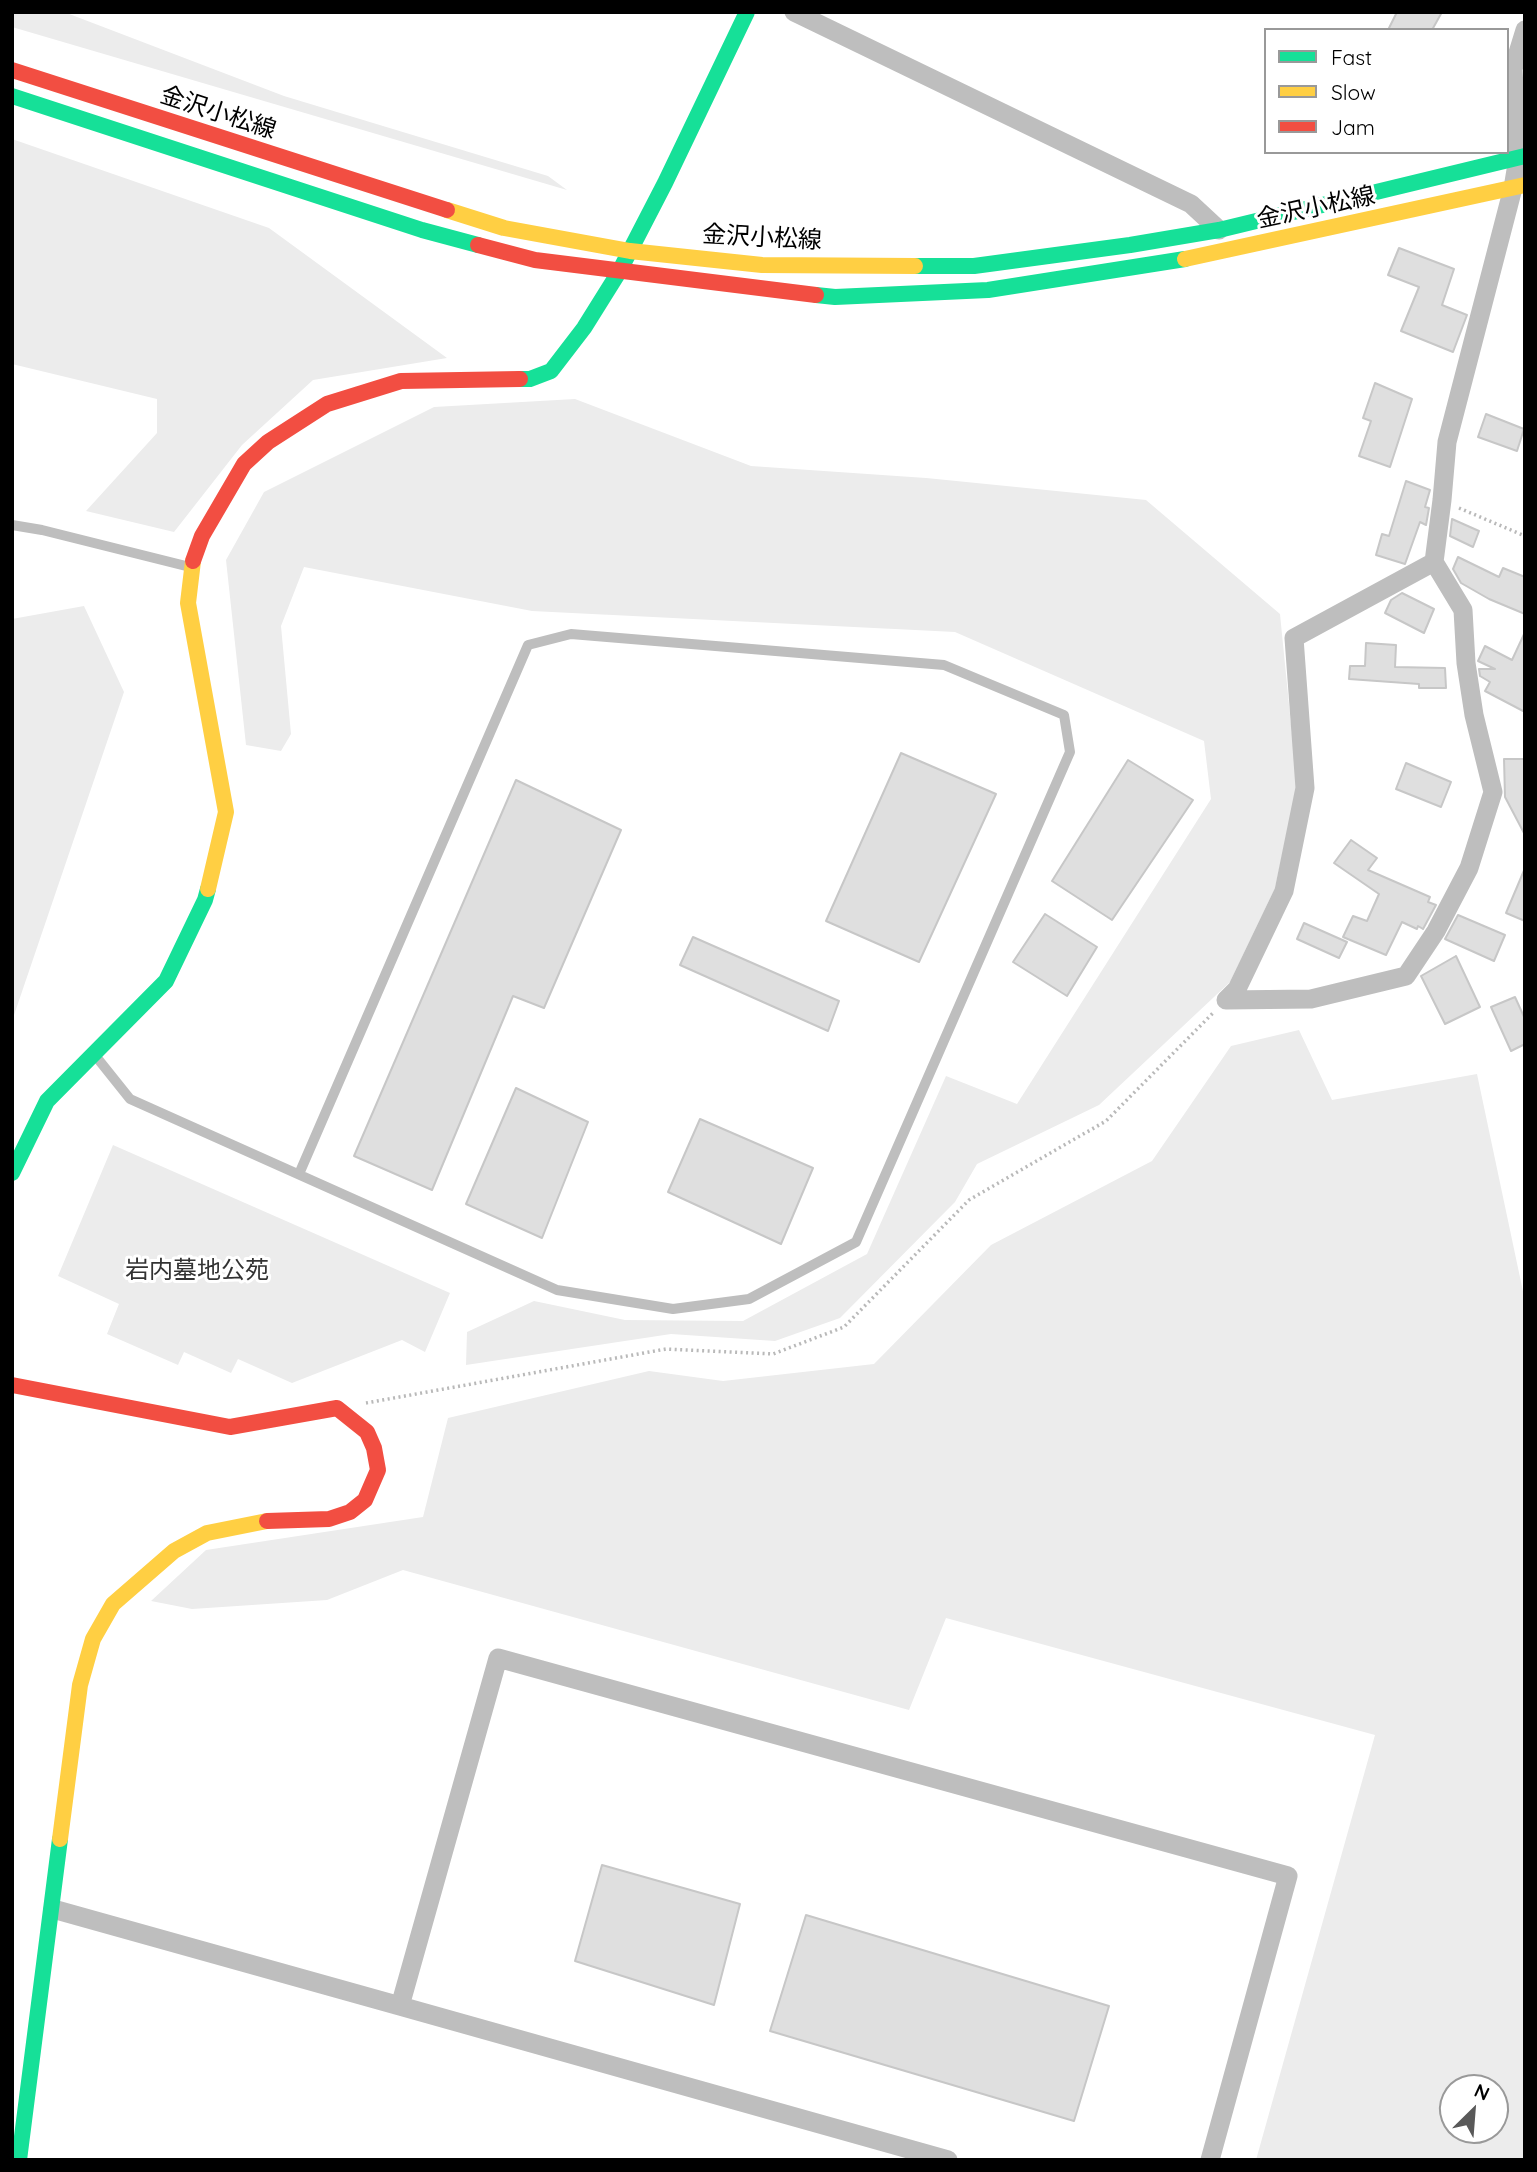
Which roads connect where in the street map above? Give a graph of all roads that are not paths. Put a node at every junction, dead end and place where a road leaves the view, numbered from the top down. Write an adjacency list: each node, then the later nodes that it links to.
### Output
1 (747, 12): 9 (main road)
2 (794, 12): 8 (street)
3 (1525, 30): 6 (street)
4 (12, 70): 9 (main road, 金沢小松線)
5 (12, 96): 10 (main road, 金沢小松線)
6 (1521, 157): 7 (street); 8 (main road, 金沢小松線)
7 (1519, 187): 10 (main road, 金沢小松線); 12 (street)
8 (1219, 230): 9 (main road, 金沢小松線)
9 (630, 251): 10 (main road)
10 (619, 272): 13 (main road)
11 (12, 526): 13 (lane)
12 (1434, 562): 12 (street)
13 (191, 567): 14 (main road)
14 (94, 1054): 15 (main road); 16 (lane)
15 (12, 1173)
16 (299, 1174): 16 (lane)
17 (12, 1385): 18 (main road)
18 (53, 1909): 19 (street); 20 (main road)
19 (400, 2006): 21 (street); 22 (street)
20 (19, 2160)
21 (948, 2160)
22 (1210, 2160)

